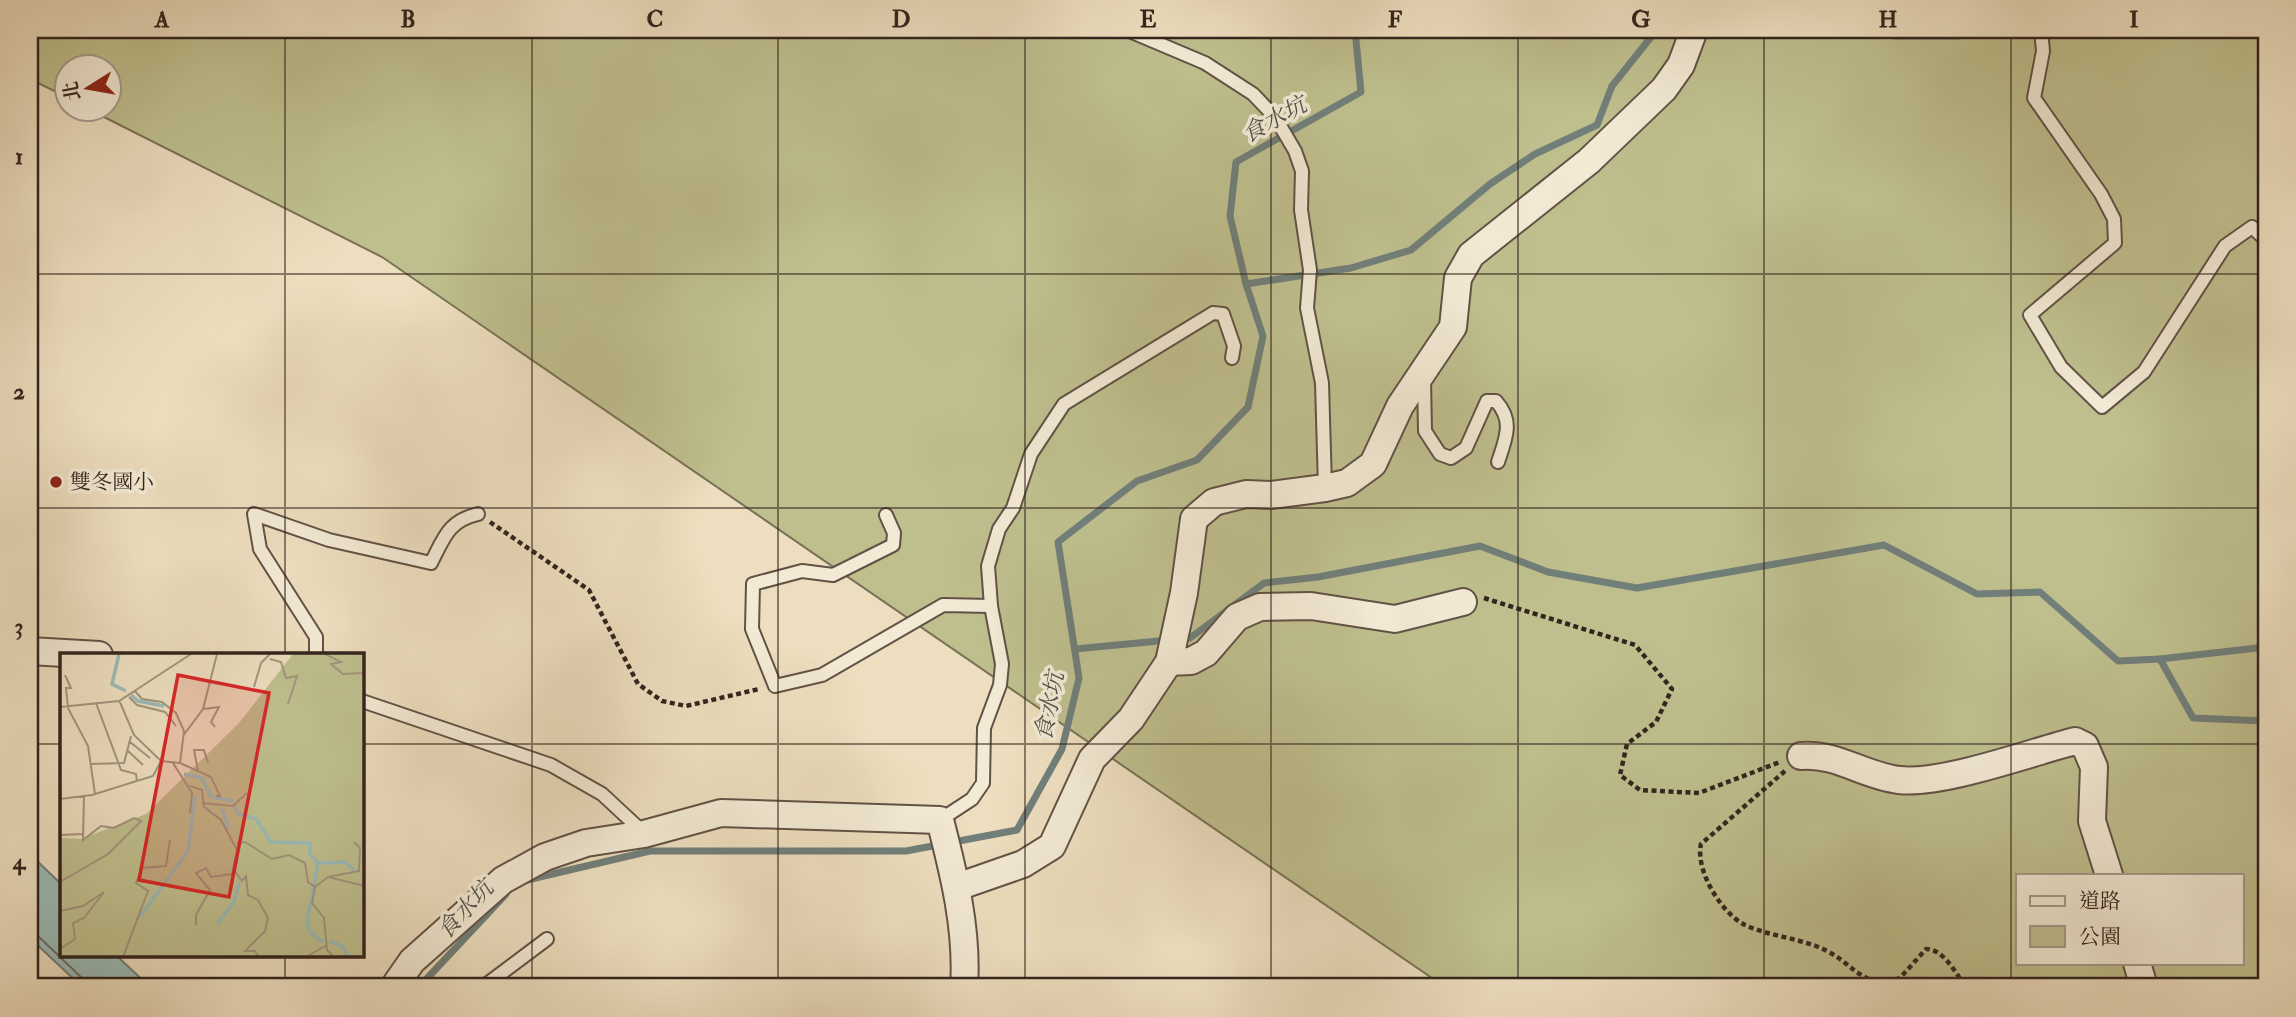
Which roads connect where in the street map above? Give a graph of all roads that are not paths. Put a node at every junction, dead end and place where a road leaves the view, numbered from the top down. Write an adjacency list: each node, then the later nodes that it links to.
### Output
1 (1127, 30): 8 (lane)
2 (1695, 30): 6 (street)
3 (2040, 30): 4 (lane)
4 (2266, 240)
5 (1231, 358): 12 (lane)
6 (1424, 368): 7 (lane); 8 (street)
7 (1498, 461)
8 (1325, 488): 14 (street)
9 (478, 514): 16 (lane)
10 (886, 514): 12 (lane)
11 (1463, 602): 14 (street)
12 (991, 606): 19 (lane)
13 (30, 651): 15 (street)
14 (1171, 651): 22 (street)
15 (64, 653)
16 (316, 653)
17 (364, 702): 20 (lane)
18 (1801, 756): 21 (street)
19 (940, 820): 20 (street); 22 (street)
20 (644, 834): 25 (street)
21 (2109, 874)
22 (957, 887): 27 (street)
23 (547, 939): 26 (lane)
24 (2137, 964): 28 (street)
25 (394, 987)
26 (483, 987)
27 (964, 987)
28 (2144, 987)

